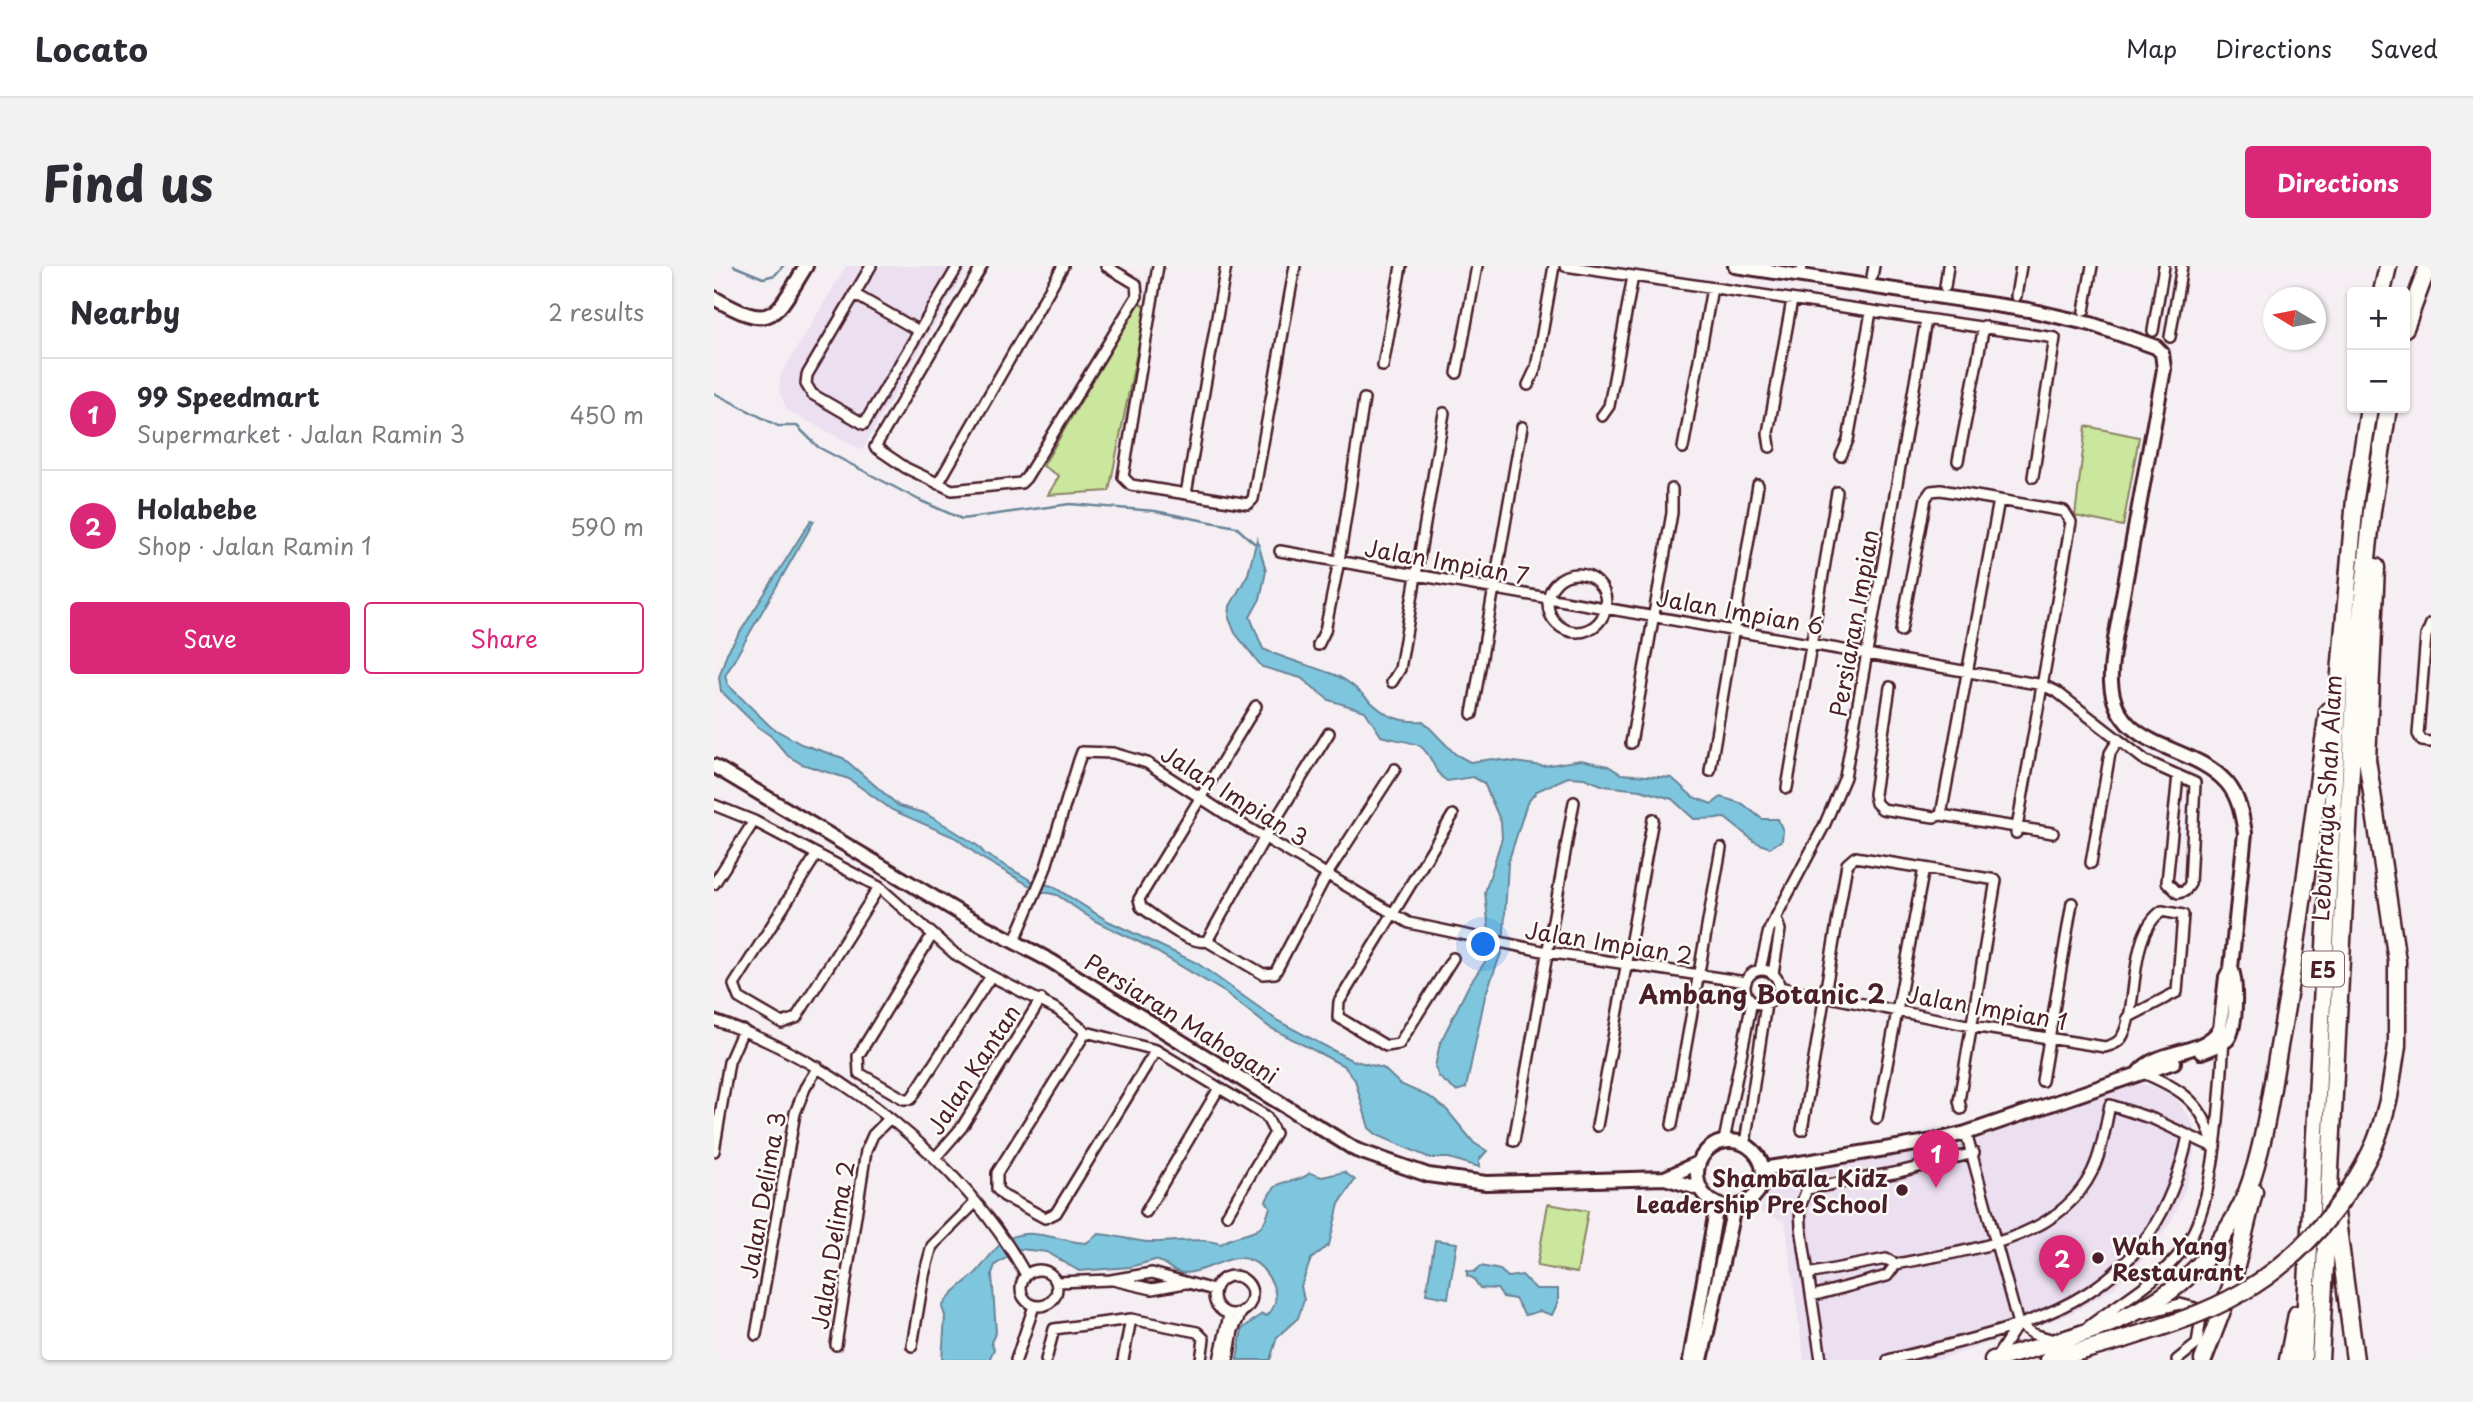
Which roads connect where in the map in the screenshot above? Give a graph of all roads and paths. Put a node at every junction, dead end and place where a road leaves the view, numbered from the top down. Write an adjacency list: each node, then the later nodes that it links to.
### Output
1 (800, 266): 32 (street)
2 (806, 266): 35 (street)
3 (871, 266): 33 (street)
4 (958, 266): 43 (street)
5 (982, 266): 60 (street)
6 (1063, 266): 60 (street)
7 (1106, 266): 60 (street)
8 (1157, 266): 64 (street)
9 (1226, 266): 64 (street)
10 (1295, 266): 64 (street)
11 (1401, 266): 46 (street)
12 (1477, 266): 47 (street)
13 (1554, 266): 48 (street)
14 (1565, 266): 26 (street)
15 (1735, 266): 123 (street)
16 (1874, 266): 27 (street)
17 (1948, 266): 28 (street)
18 (2021, 266): 34 (street)
19 (2092, 266): 38 (street)
20 (2164, 266): 44 (street)
21 (2182, 266): 45 (street)
22 (2388, 266): 29 (highway)
23 (2397, 266): 30 (highway)
24 (2418, 266): 37 (highway)
25 (2428, 266): 40 (highway)
26 (1633, 276): 31 (street); 52 (street)
27 (1872, 277)
28 (1945, 287)
29 (2383, 287)
30 (2393, 287)
31 (1712, 288): 36 (street); 56 (street)
32 (714, 291)
33 (854, 294): 43 (street); 43 (street)
34 (2016, 296)
35 (714, 298)
36 (1792, 300): 39 (street); 55 (street)
37 (2410, 304)
38 (2084, 311)
39 (1871, 312): 41 (street); 57 (street)
40 (2410, 315)
41 (1926, 320): 42 (street); 79 (street, Persiaran Impian)
42 (1984, 326): 58 (street); 59 (street)
43 (919, 331)
44 (2153, 331)
45 (2170, 337)
46 (1383, 366)
47 (1457, 373)
48 (1528, 385)
49 (1364, 399): 67 (street)
50 (1444, 413): 68 (street)
51 (2368, 413): 69 (highway, Lebuhraya Shah Alam / E5)
52 (1602, 416)
53 (2387, 416): 162 (highway, Lebuhraya Shah Alam / E5); 210 (highway, bridge)
54 (1522, 427): 70 (street)
55 (1770, 447)
56 (1683, 448)
57 (1841, 456)
58 (1958, 461)
59 (2033, 477)
60 (938, 484)
61 (1758, 485): 75 (street)
62 (1672, 489): 73 (street)
63 (1837, 492): 77 (street)
64 (1186, 494)
65 (1999, 500): 76 (street); 81 (street); 83 (street)
66 (1280, 551): 67 (street, Jalan Impian 7)
67 (1339, 561): 68 (street, Jalan Impian 7); 78 (street)
68 (1416, 575): 70 (street, Jalan Impian 7); 82 (street)
69 (2348, 578): 164 (highway); 175 (highway, Lebuhraya Shah Alam / E5)
70 (1495, 589): 71 (street, Jalan Impian 7); 86 (street)
71 (1549, 598): 72 (street, Jalan Impian 7); 72 (street); 72 (street)
72 (1606, 608): 73 (street, Jalan Impian 6)
73 (1654, 615): 75 (street, Jalan Impian 6); 89 (street)
74 (2431, 624): 80 (street)
75 (1732, 629): 77 (street, Jalan Impian 6); 93 (street)
76 (1901, 631)
77 (1812, 643): 79 (street, Jalan Impian 6); 95 (street)
78 (1318, 645)
79 (1867, 653): 81 (street, Jalan Impian 6); 115 (street, Persiaran Impian)
80 (2427, 659): 90 (street)
81 (1969, 670): 83 (street, Jalan Impian 6); 100 (street)
82 (1392, 682)
83 (2043, 685): 88 (street); 103 (street)
84 (1890, 687): 100 (street)
85 (1256, 706): 96 (street)
86 (1472, 714)
87 (1329, 733): 105 (street)
88 (2118, 740): 94 (street); 108 (street)
89 (1631, 743)
90 (2431, 743)
91 (714, 766): 118 (street, Persiaran Mahogani)
92 (1395, 769): 110 (street)
93 (1710, 771)
94 (2178, 775): 94 (street)
95 (1787, 788)
96 (1199, 797): 105 (street, Jalan Impian 3); 118 (street, Jalan Impian 3); 119 (street)
97 (1574, 802): 120 (street)
98 (714, 805): 102 (street)
99 (1453, 815): 114 (street)
100 (1941, 815): 103 (street)
101 (1653, 819): 122 (street)
102 (754, 821): 107 (street); 111 (street)
103 (2017, 830): 104 (street)
104 (2053, 833)
105 (1265, 837): 110 (street, Jalan Impian 3); 119 (street)
106 (1721, 848): 127 (street)
107 (817, 854): 112 (street); 112 (street)
108 (2091, 863)
109 (1924, 868): 130 (street); 134 (street); 138 (street)
110 (1327, 874): 114 (street, Jalan Impian 3); 119 (street)
111 (714, 884)
112 (879, 887): 117 (street)
113 (2073, 903): 141 (street)
114 (1391, 913): 116 (street, Jalan Impian 3); 121 (street)
115 (1776, 919): 124 (street, Persiaran Impian); 125 (street, Persiaran Impian)
116 (1426, 929): 120 (street, Jalan Impian 2)
117 (932, 935): 126 (street); 126 (street)
118 (1015, 940): 171 (street, Persiaran Mahogani)
119 (1207, 941)
120 (1547, 952): 122 (street, Jalan Impian 2); 160 (street)
121 (1453, 958)
122 (1624, 965): 127 (street, Jalan Impian 2); 156 (street)
123 (2231, 968): 135 (street); 142 (street)
124 (1760, 970): 125 (street); 128 (street)
125 (1773, 974): 129 (street)
126 (991, 976): 131 (street)
127 (1699, 976): 128 (street, Jalan Impian 2); 155 (street)
128 (1746, 982): 132 (street)
129 (1779, 987): 130 (street, Jalan Impian 1); 133 (street)
130 (1823, 997): 134 (street, Jalan Impian 1); 157 (street)
131 (1041, 999): 140 (street); 168 (street, Jalan Kantan)
132 (1752, 1001): 133 (street); 144 (street)
133 (1766, 1004): 145 (street)
134 (1896, 1011): 138 (street, Jalan Impian 1); 154 (street)
135 (2222, 1017): 142 (street); 147 (street)
136 (2127, 1018): 136 (street); 141 (street, Jalan Impian 1)
137 (714, 1020): 139 (street)
138 (1972, 1026): 141 (street, Jalan Impian 1); 152 (street)
139 (743, 1030): 146 (street); 166 (street)
140 (1086, 1032): 143 (street); 143 (street)
141 (2050, 1038): 149 (street)
142 (2224, 1042): 147 (street); 165 (street)
143 (1156, 1050): 151 (street)
144 (1742, 1055): 145 (street); 148 (street)
145 (1759, 1058): 150 (street)
146 (818, 1067): 153 (street); 195 (street, Jalan Delima 3)
147 (2140, 1072): 158 (street); 165 (street)
148 (1737, 1080): 150 (street); 161 (street)
149 (2042, 1081)
150 (1755, 1082): 163 (street)
151 (1219, 1088): 177 (street); 178 (street)
152 (1961, 1109)
153 (890, 1118): 168 (street); 197 (street, Jalan Delima 2)
154 (1877, 1118)
155 (1672, 1125)
156 (1597, 1126)
157 (1802, 1130)
158 (1966, 1133): 167 (street); 170 (street)
159 (2188, 1136): 165 (street); 179 (street); 193 (street)
160 (1514, 1141)
161 (1724, 1141): 163 (street); 169 (street)
162 (2330, 1143): 215 (highway, Lebuhraya Shah Alam / E5); 216 (highway)
163 (1745, 1144): 170 (street)
164 (2261, 1144): 191 (highway); 212 (highway)
165 (2213, 1147): 194 (street)
166 (714, 1151)
167 (1974, 1153): 179 (street); 181 (street)
168 (935, 1158): 174 (street)
169 (1698, 1163): 171 (street); 172 (street)
170 (1763, 1170): 176 (street)
171 (1665, 1178): 172 (street)
172 (1700, 1189): 173 (street)
173 (1710, 1200): 176 (street); 205 (street)
174 (974, 1204): 182 (street); 198 (street)
175 (2309, 1205): 213 (highway); 214 (highway, Lebuhraya Shah Alam / E5)
176 (1734, 1207): 206 (street)
177 (1146, 1212)
178 (1227, 1215)
179 (1996, 1244): 180 (street); 193 (street)
180 (1896, 1264): 181 (street); 187 (street)
181 (1808, 1274): 187 (street)
182 (1026, 1275): 184 (street); 188 (street)
183 (1111, 1280): 184 (street); 185 (street); 185 (street)
184 (1056, 1282): 188 (street)
185 (1186, 1283): 186 (street)
186 (1214, 1290): 189 (street); 190 (street)
187 (1812, 1296): 207 (street)
188 (1034, 1306): 199 (street)
189 (1241, 1313): 190 (street); 204 (street)
190 (1229, 1315): 203 (street)
191 (2122, 1318): 194 (highway); 211 (street)
192 (1131, 1319): 200 (street); 201 (street); 202 (street)
193 (2018, 1324): 196 (street); 208 (street); 209 (street)
194 (2082, 1331): 196 (highway)
195 (756, 1335)
196 (2054, 1340): 209 (highway)
197 (836, 1345)
198 (912, 1346)
199 (1016, 1360)
200 (1046, 1360)
201 (1123, 1360)
202 (1201, 1360)
203 (1219, 1360)
204 (1228, 1360)
205 (1690, 1360)
206 (1701, 1360)
207 (1821, 1360)
208 (1888, 1360)
209 (1994, 1360)
210 (2049, 1360)
211 (2177, 1360)
212 (2203, 1360)
213 (2288, 1360)
214 (2303, 1360)
215 (2320, 1360)
216 (2355, 1360)

